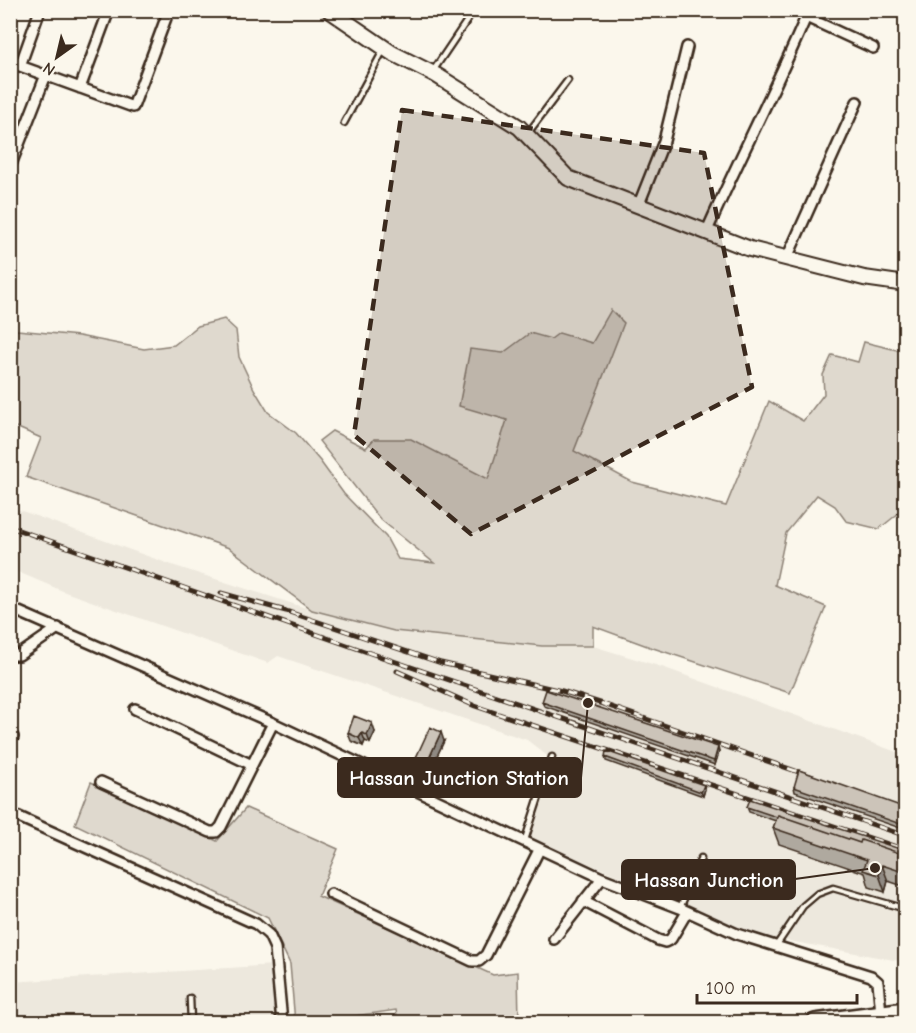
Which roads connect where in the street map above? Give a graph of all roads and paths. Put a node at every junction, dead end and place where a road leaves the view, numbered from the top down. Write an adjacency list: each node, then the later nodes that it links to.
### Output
1 (109, 10): 14 (street)
2 (38, 11): 10 (street)
3 (331, 11): 8 (street)
4 (808, 14): 9 (street); 20 (street)
5 (166, 18): 14 (street)
6 (468, 19): 11 (lane)
7 (687, 47): 19 (street)
8 (384, 48): 11 (street); 16 (lane)
9 (873, 48)
10 (15, 64): 12 (street)
11 (431, 73): 17 (street)
12 (46, 75): 14 (street); 18 (street)
13 (568, 80): 17 (lane)
14 (80, 87)
15 (856, 102): 21 (street)
16 (344, 123)
17 (527, 135): 19 (street)
18 (10, 167)
19 (639, 204): 20 (street)
20 (706, 233): 21 (street)
21 (787, 258): 22 (street)
22 (906, 284)
23 (10, 608): 24 (street)
24 (58, 628): 25 (street); 27 (street)
25 (10, 655)
26 (135, 709): 29 (street)
27 (273, 723): 29 (street); 32 (street)
28 (552, 757): 32 (lane)
29 (252, 765): 30 (street)
30 (101, 782)
31 (10, 813): 46 (street)
32 (524, 843): 33 (street)
33 (539, 850): 35 (street); 36 (street)
34 (701, 858): 39 (lane)
35 (602, 878): 37 (street); 39 (street)
36 (331, 894)
37 (583, 902): 39 (street); 40 (street)
38 (906, 909): 41 (lane)
39 (683, 910): 41 (street)
40 (554, 939)
41 (775, 947): 44 (street)
42 (190, 998): 45 (lane)
43 (906, 1010): 44 (main road)
44 (881, 1013): 47 (main road)
45 (191, 1023)
46 (282, 1023)
47 (815, 1023)

